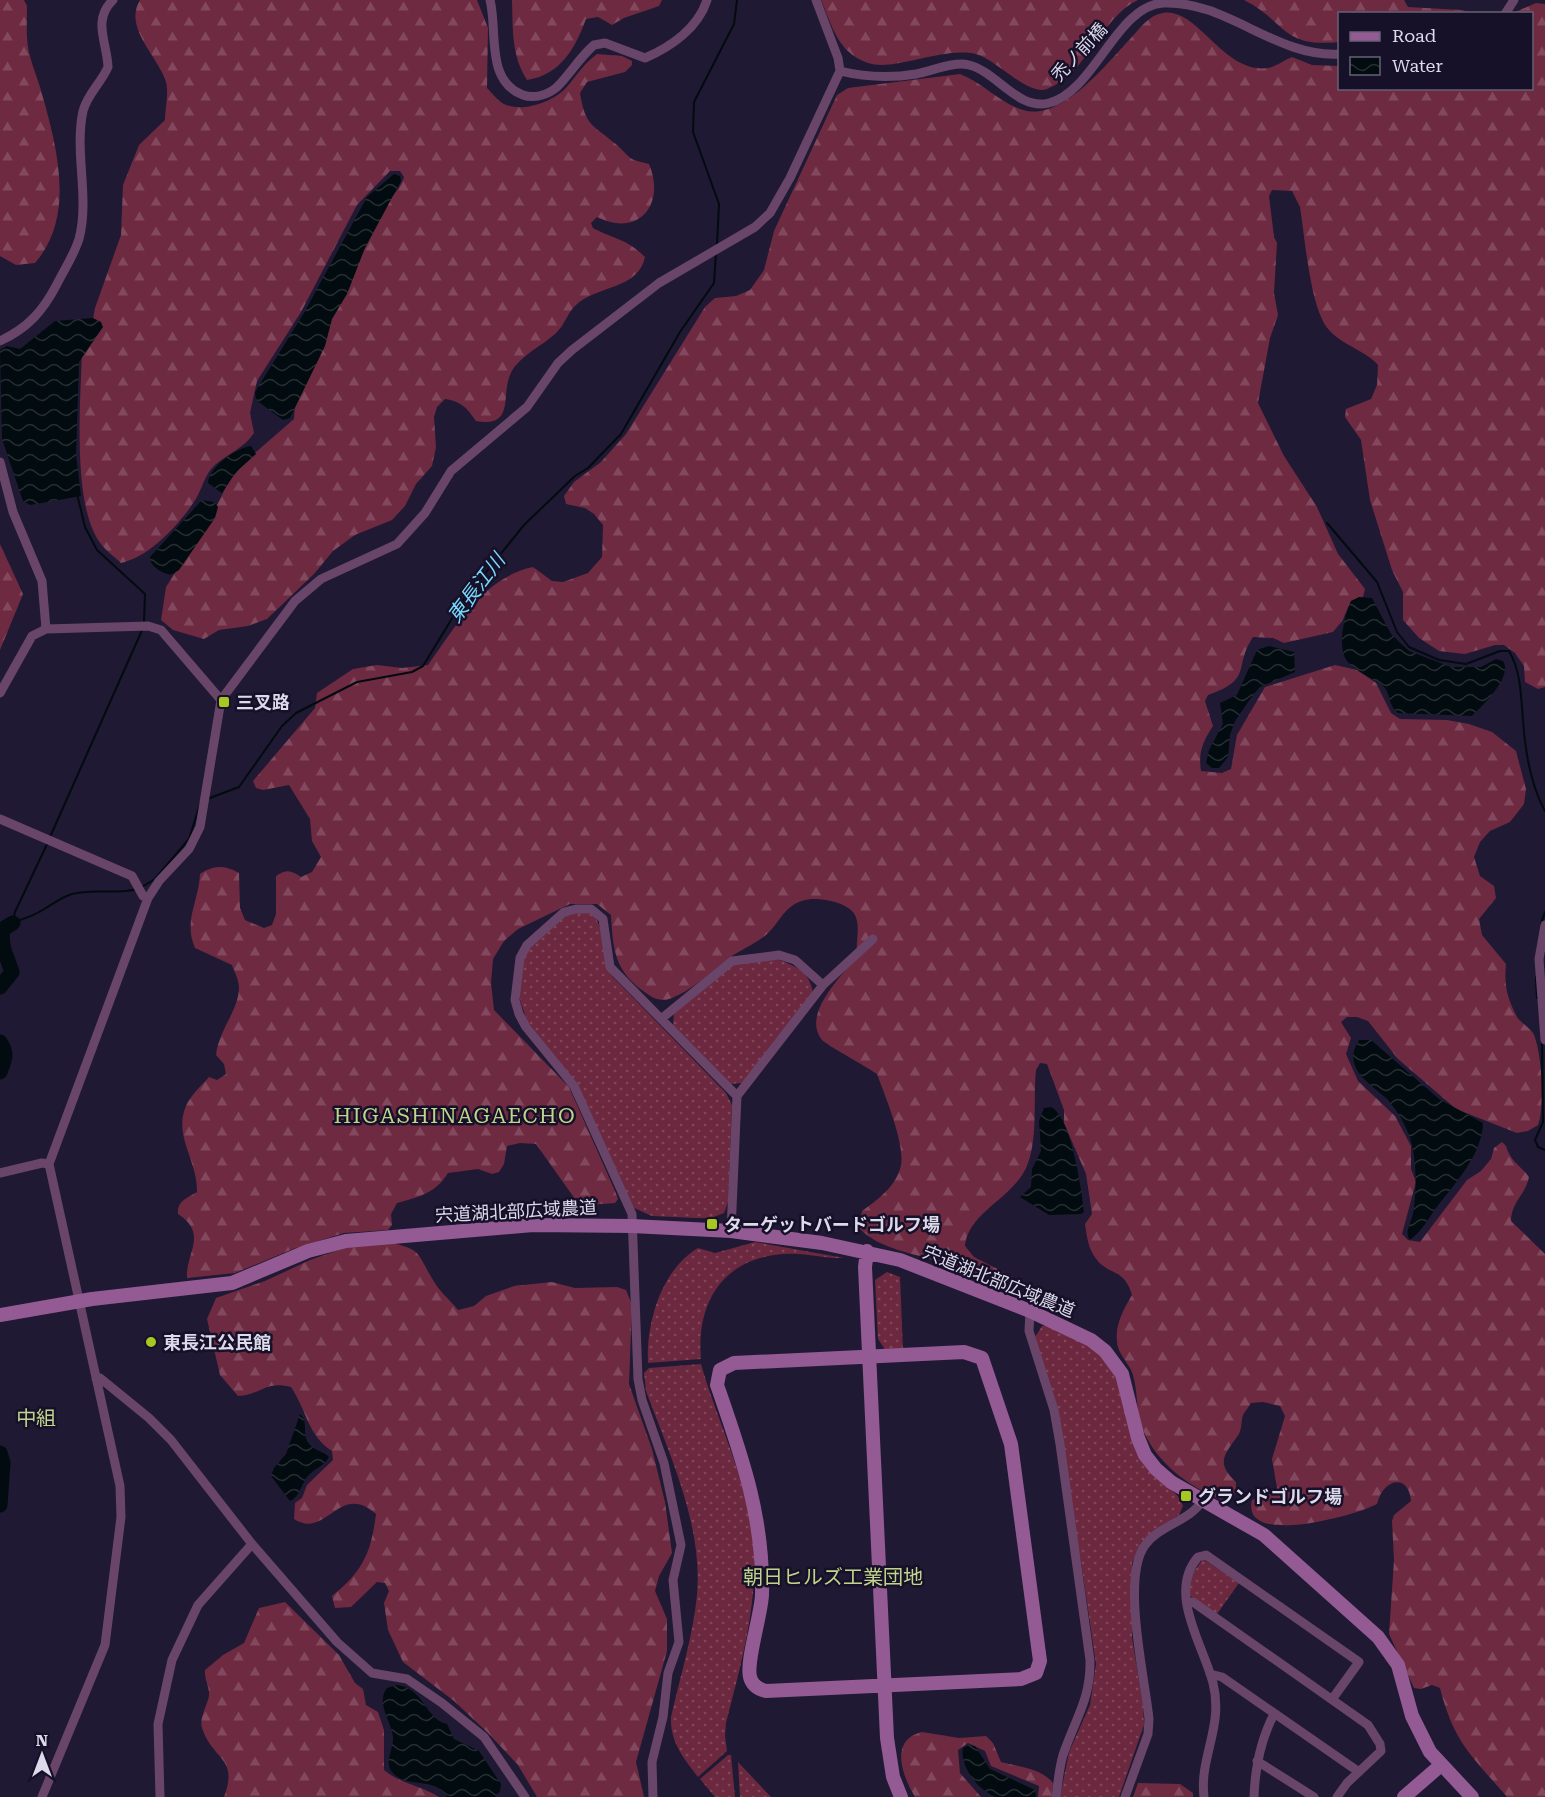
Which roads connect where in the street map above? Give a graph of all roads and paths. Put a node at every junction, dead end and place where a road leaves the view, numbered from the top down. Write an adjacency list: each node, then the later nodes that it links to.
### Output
1 (113, 0): 7 (street)
2 (490, 0): 3 (street)
3 (707, 0)
4 (816, 0): 6 (street)
5 (1338, 54): 6 (street, 禿ノ前橋)
6 (840, 71): 11 (street)
7 (0, 341)
8 (0, 462): 9 (street)
9 (46, 629): 10 (street); 11 (street)
10 (0, 693)
11 (221, 700): 13 (street)
12 (0, 819): 13 (street)
13 (148, 898): 21 (street)
14 (1545, 925): 18 (street)
15 (873, 939): 16 (street)
16 (823, 985): 17 (street); 20 (street)
17 (661, 1019): 20 (street); 23 (street)
18 (1545, 1025): 19 (street)
19 (1545, 1040)
20 (737, 1096): 24 (street)
21 (49, 1164): 22 (street); 26 (street)
22 (0, 1173)
23 (632, 1226): 24 (street, 宍道湖北部広域農道); 26 (street, 宍道湖北部広域農道); 44 (street)
24 (730, 1231): 25 (street, 宍道湖北部広域農道)
25 (867, 1251): 27 (street, 宍道湖北部広域農道); 29 (street)
26 (77, 1301): 28 (street, 宍道湖北部広域農道); 30 (street)
27 (1030, 1311): 31 (street, 宍道湖北部広域農道); 46 (street)
28 (0, 1315)
29 (869, 1356): 35 (street); 35 (street); 35 (street)
30 (96, 1378): 32 (street); 41 (street)
31 (1203, 1500): 39 (street, 宍道湖北部広域農道); 47 (street)
32 (252, 1545): 42 (street); 43 (street)
33 (1187, 1602): 34 (street); 36 (street); 36 (street)
34 (1210, 1674): 37 (street); 48 (street)
35 (884, 1686): 45 (street)
36 (1333, 1698): 40 (street)
37 (1274, 1714): 38 (street); 40 (street)
38 (1257, 1761): 49 (street); 50 (street)
39 (1441, 1765): 52 (street); 53 (street, 宍道湖北部広域農道)
40 (1359, 1772): 51 (street)
41 (42, 1797)
42 (160, 1797)
43 (525, 1797)
44 (653, 1797)
45 (901, 1797)
46 (1056, 1797)
47 (1125, 1797)
48 (1204, 1797)
49 (1254, 1797)
50 (1314, 1797)
51 (1337, 1797)
52 (1404, 1797)
53 (1472, 1797)

